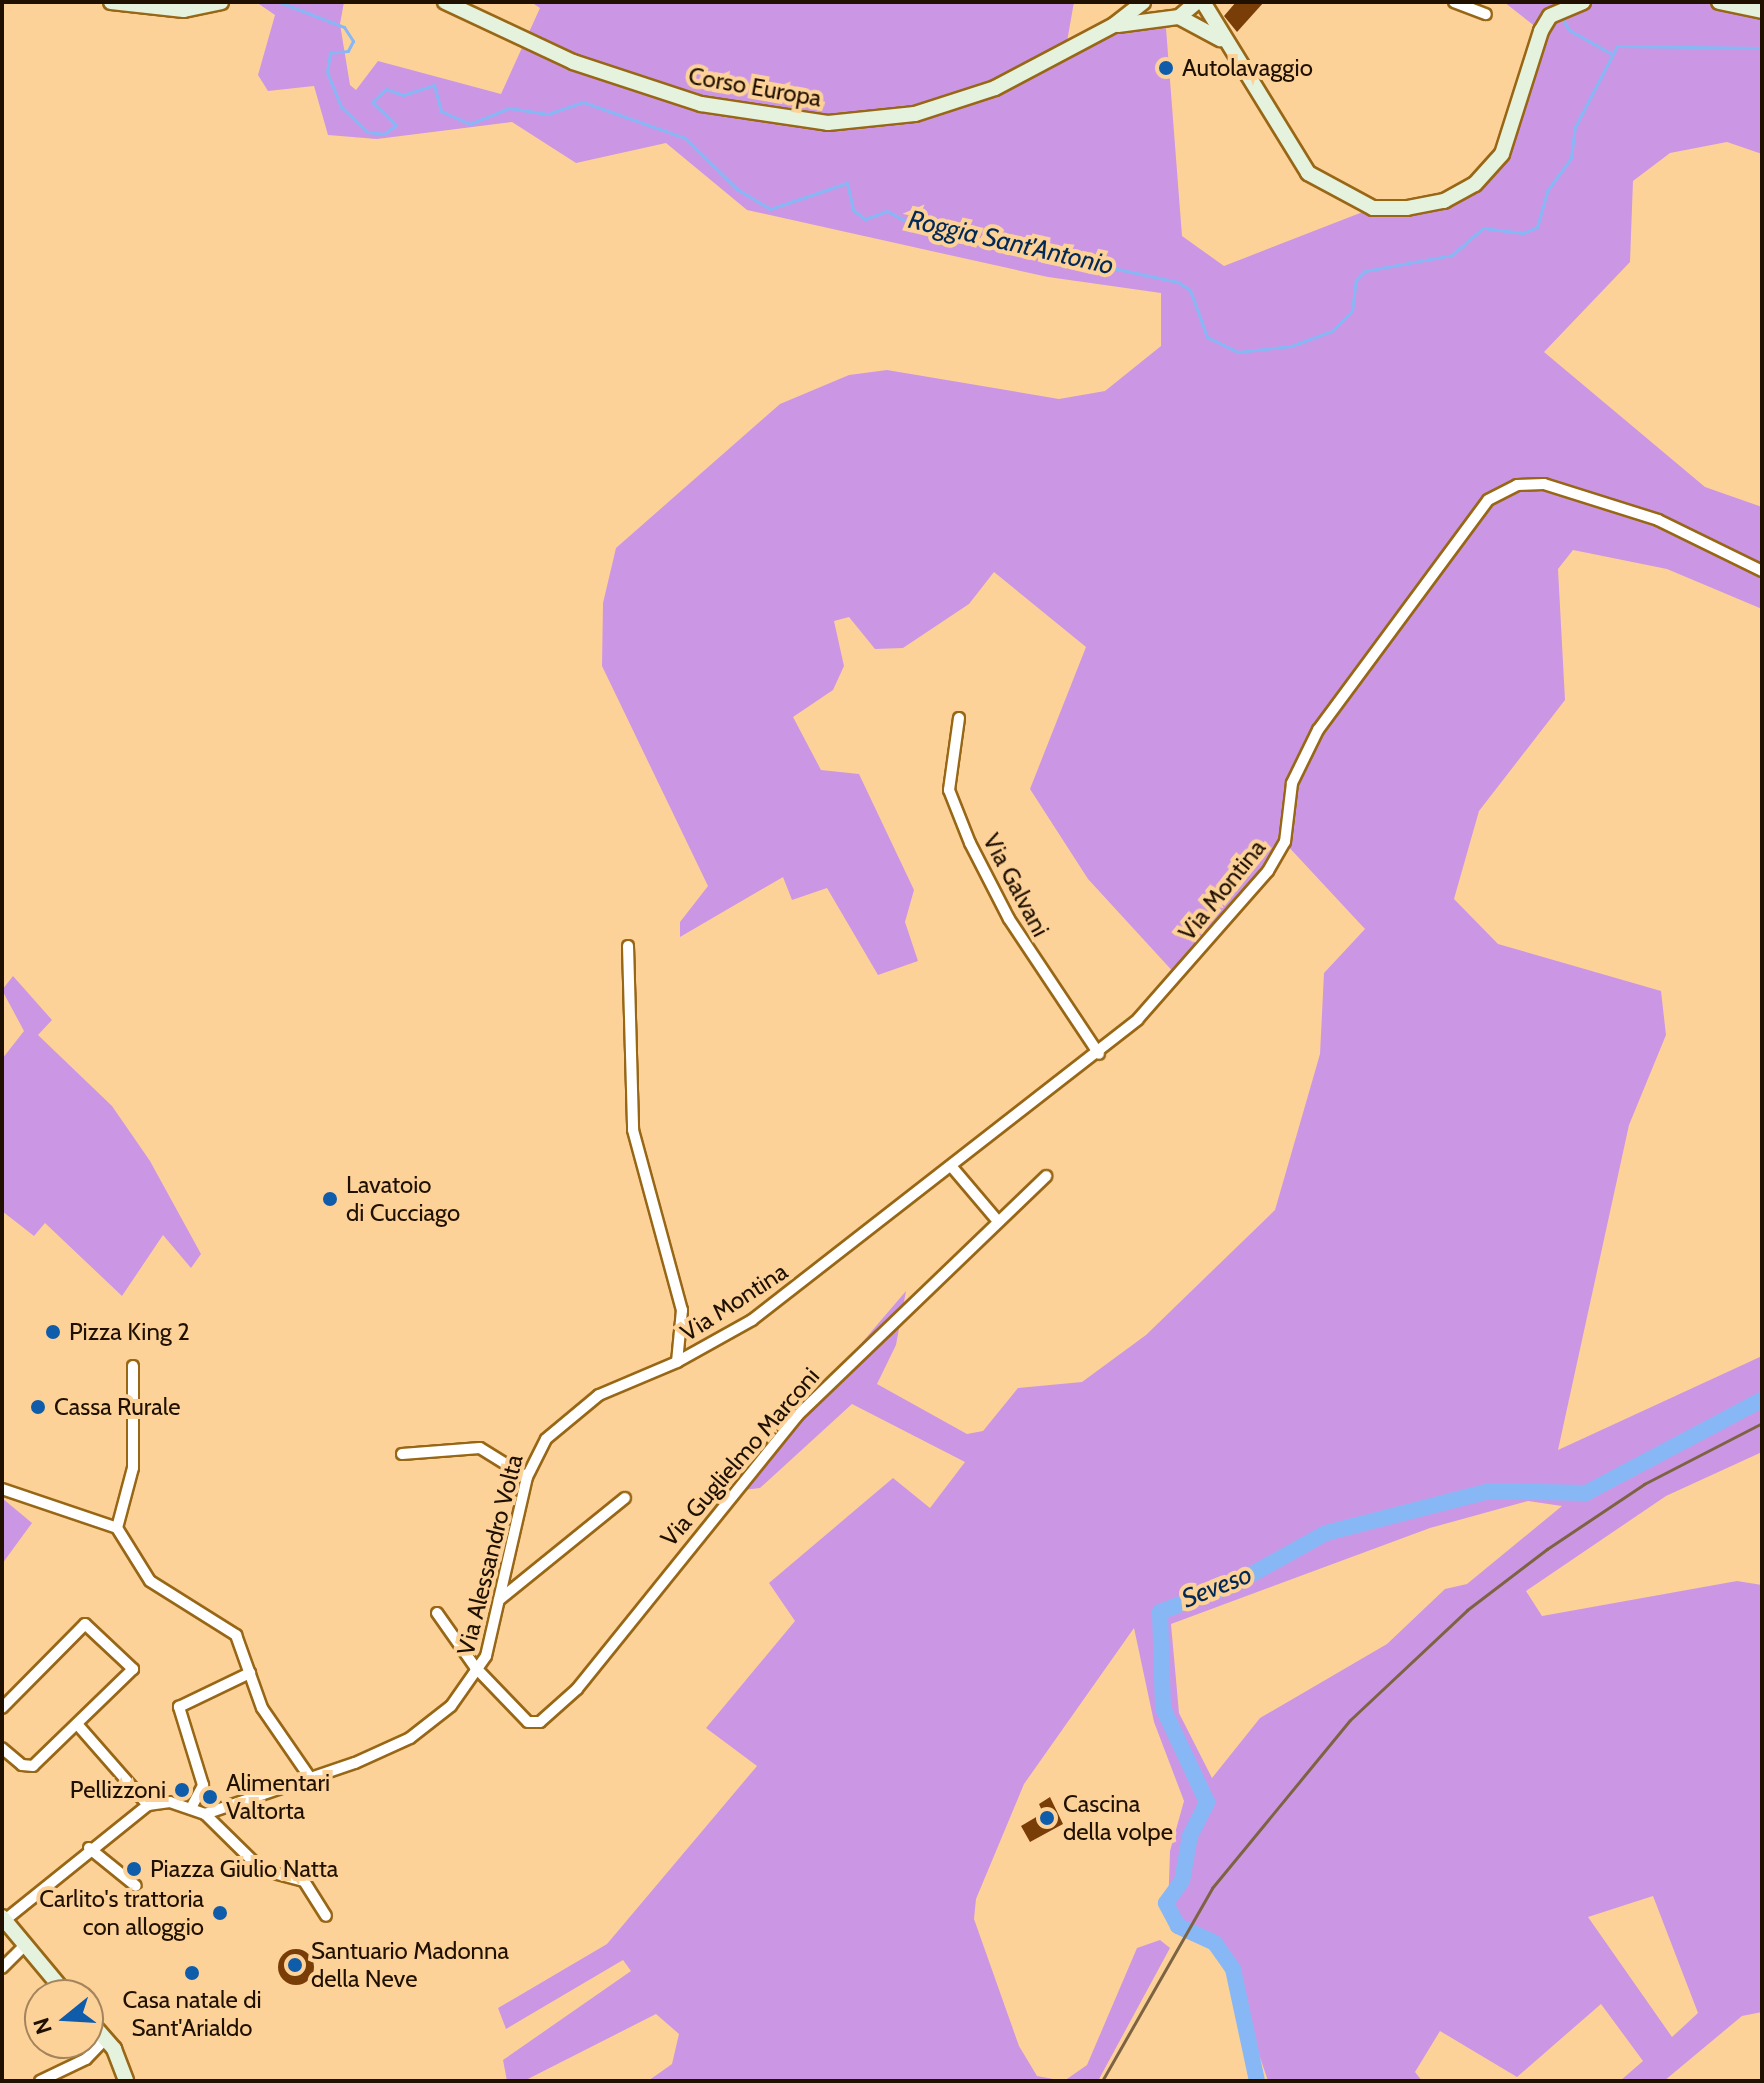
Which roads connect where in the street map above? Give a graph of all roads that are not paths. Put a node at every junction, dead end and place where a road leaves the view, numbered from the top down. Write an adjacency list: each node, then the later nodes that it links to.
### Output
1 (111, 2): 2 (main road)
2 (221, 2)
3 (445, 2): 13 (main road, Corso Europa)
4 (1143, 2): 13 (main road, Corso Europa)
5 (1155, 2): 12 (main road)
6 (1200, 2): 12 (main road); 14 (main road)
7 (1454, 2): 11 (street)
8 (1719, 2): 10 (main road)
9 (1579, 4): 14 (main road)
10 (1762, 11)
11 (1486, 14)
12 (1172, 16): 13 (main road); 14 (main road)
13 (1114, 25)
14 (1221, 40)
15 (1762, 571): 18 (street, Via Montina)
16 (959, 718): 18 (street, Via Galvani)
17 (628, 946): 22 (street)
18 (1099, 1054): 19 (street, Via Montina)
19 (952, 1167): 21 (street); 22 (street, Via Montina)
20 (1046, 1176): 21 (street, Via Guglielmo Marconi)
21 (997, 1220): 31 (street, Via Guglielmo Marconi)
22 (677, 1362): 25 (street, Via Alessandro Volta)
23 (133, 1366): 28 (street)
24 (402, 1454): 25 (street)
25 (527, 1477): 29 (street, Via Alessandro Volta)
26 (2, 1489): 28 (street)
27 (625, 1498): 29 (street)
28 (117, 1528): 32 (street)
29 (499, 1600): 31 (street, Via Alessandro Volta)
30 (437, 1613): 31 (street)
31 (481, 1670): 36 (street, Via Alessandro Volta)
32 (250, 1673): 36 (street); 38 (street)
33 (2, 1708): 34 (street)
34 (77, 1724): 35 (street); 37 (street)
35 (2, 1748)
36 (311, 1779): 39 (street, Via Alessandro Volta)
37 (148, 1805): 38 (street); 40 (street)
38 (191, 1808): 39 (street)
39 (205, 1814): 42 (street)
40 (89, 1848): 41 (street); 43 (street)
41 (136, 1886)
42 (326, 1916)
43 (3, 1919): 44 (main road)
44 (25, 1945): 45 (street); 46 (main road)
45 (2, 1968)
46 (54, 1979)
47 (106, 2038): 48 (street); 49 (main road)
48 (40, 2081)
49 (126, 2081)

